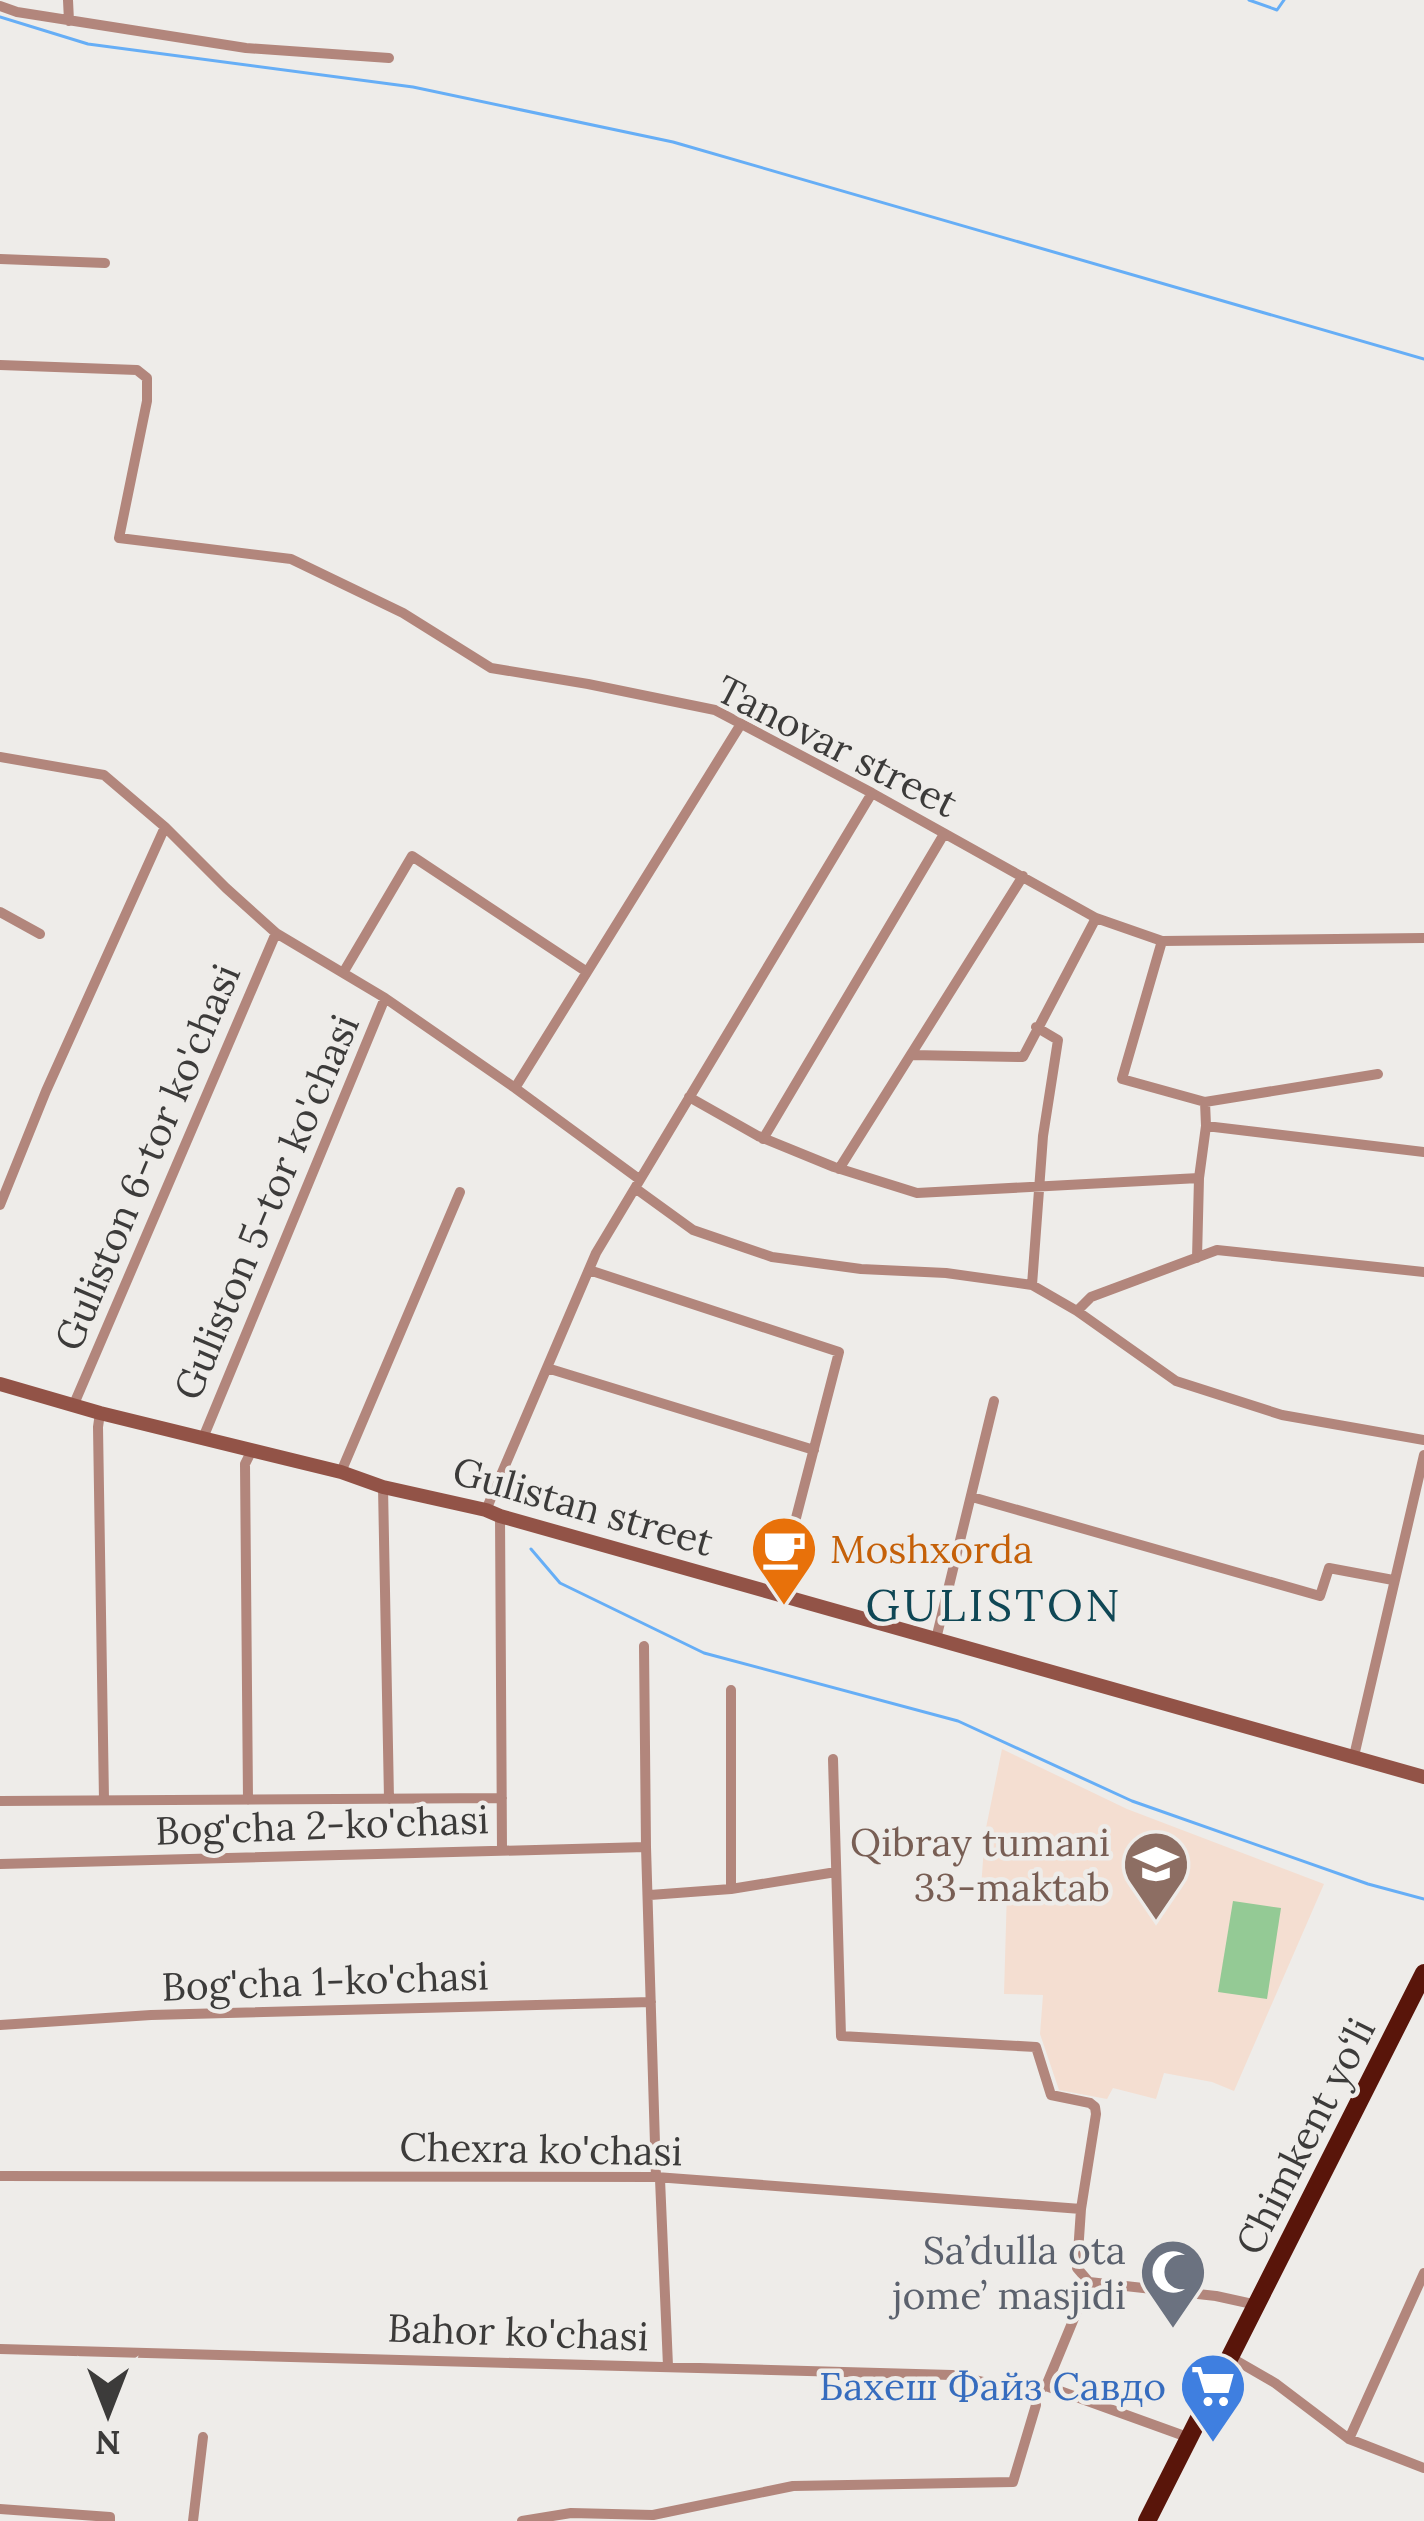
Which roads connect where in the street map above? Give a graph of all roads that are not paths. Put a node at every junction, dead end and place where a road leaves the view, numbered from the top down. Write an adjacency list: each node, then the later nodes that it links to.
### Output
1 (68, 0): 3 (street)
2 (0, 6): 3 (street)
3 (70, 21): 4 (street)
4 (389, 58)
5 (0, 260): 6 (street)
6 (105, 262)
7 (0, 364): 8 (street, Tanovar street)
8 (741, 724): 10 (street, Tanovar street); 20 (street)
9 (0, 757): 11 (street)
10 (872, 793): 12 (street, Tanovar street); 27 (street)
11 (165, 827): 16 (street); 37 (street)
12 (944, 834): 13 (street, Tanovar street); 30 (street)
13 (1023, 876): 15 (street, Tanovar street); 24 (street)
14 (0, 912): 17 (street)
15 (1096, 918): 19 (street, Tanovar street); 23 (street)
16 (276, 933): 21 (street); 46 (street, Guliston 6-tor ko'chasi)
17 (40, 934)
18 (1424, 938): 19 (street, Tanovar street)
19 (1162, 941): 28 (street)
20 (587, 972): 21 (street); 26 (street)
21 (343, 973): 22 (street)
22 (385, 998): 26 (street); 48 (street, Guliston 5-tor ko'chasi)
23 (1036, 1027): 24 (street); 35 (street)
24 (910, 1055): 32 (street)
25 (1378, 1074): 28 (street)
26 (514, 1088): 34 (street)
27 (689, 1097): 30 (street); 34 (street)
28 (1205, 1102): 29 (street)
29 (1206, 1126): 31 (street); 33 (street)
30 (764, 1138): 32 (street)
31 (1424, 1152)
32 (839, 1169): 35 (street)
33 (1198, 1178): 35 (street); 38 (street)
34 (637, 1184): 39 (street); 41 (street)
35 (1039, 1188): 41 (street)
36 (460, 1192): 53 (street)
37 (0, 1205)
38 (1197, 1258): 40 (street); 42 (street)
39 (589, 1270): 43 (street); 51 (street)
40 (1424, 1273)
41 (1032, 1286): 42 (street)
42 (1077, 1311): 49 (street)
43 (547, 1368): 51 (street); 56 (street)
44 (0, 1384): 46 (main road, Gulistan street)
45 (994, 1401): 55 (street)
46 (74, 1404): 47 (main road, Gulistan street)
47 (100, 1413): 48 (main road, Gulistan street); 68 (street)
48 (203, 1438): 50 (main road, Gulistan street)
49 (1424, 1440)
50 (252, 1450): 53 (main road, Gulistan street); 66 (street)
51 (814, 1450): 58 (street)
52 (1424, 1455): 57 (street)
53 (341, 1472): 54 (main road, Gulistan street)
54 (383, 1487): 56 (main road, Gulistan street); 67 (street)
55 (972, 1497): 57 (street); 59 (street)
56 (493, 1513): 58 (main road, Gulistan street); 65 (street)
57 (1393, 1580): 62 (street)
58 (776, 1595): 59 (main road, Gulistan street)
59 (936, 1640): 62 (main road, Gulistan street)
60 (644, 1646): 70 (street)
61 (730, 1690): 74 (street)
62 (1354, 1756): 64 (main road, Gulistan street)
63 (833, 1759): 73 (street)
64 (1424, 1777)
65 (502, 1798): 67 (street); 71 (street)
66 (248, 1799): 67 (street); 68 (street)
67 (389, 1799)
68 (104, 1800): 69 (street)
69 (0, 1801)
70 (646, 1847): 71 (street, Bog'cha 2-ko'chasi); 75 (street)
71 (502, 1850): 72 (street, Bog'cha 2-ko'chasi)
72 (0, 1864)
73 (836, 1872): 74 (street); 81 (street)
74 (730, 1889): 75 (street)
75 (650, 1895): 77 (street)
76 (1424, 1973): 84 (highway, Chimkent yo‘li)
77 (651, 2002): 78 (street, Bog'cha 1-ko'chasi); 80 (street)
78 (0, 2025)
79 (0, 2176): 80 (street, Chexra ko'chasi)
80 (658, 2178): 81 (street, Chexra ko'chasi); 87 (street)
81 (1081, 2209): 83 (street)
82 (1424, 2273): 92 (street)
83 (1089, 2282): 84 (street); 88 (street)
84 (1257, 2305): 86 (highway, Chimkent yo‘li)
85 (0, 2349): 87 (street, Bahor ko'chasi)
86 (1231, 2357): 91 (highway, Chimkent yo‘li); 92 (street)
87 (668, 2366): 89 (street, Bahor ko'chasi)
88 (1046, 2386): 89 (street); 91 (street)
89 (1032, 2393): 94 (street)
90 (203, 2437): 99 (street)
91 (1190, 2438): 102 (highway, Chimkent yo‘li)
92 (1349, 2439): 93 (street)
93 (1424, 2468)
94 (710, 2503): 96 (street); 101 (street)
95 (1, 2510): 97 (street); 98 (street)
96 (572, 2517): 100 (street)
97 (0, 2521)
98 (110, 2521)
99 (193, 2521)
100 (522, 2521)
101 (714, 2521)
102 (1148, 2521)

